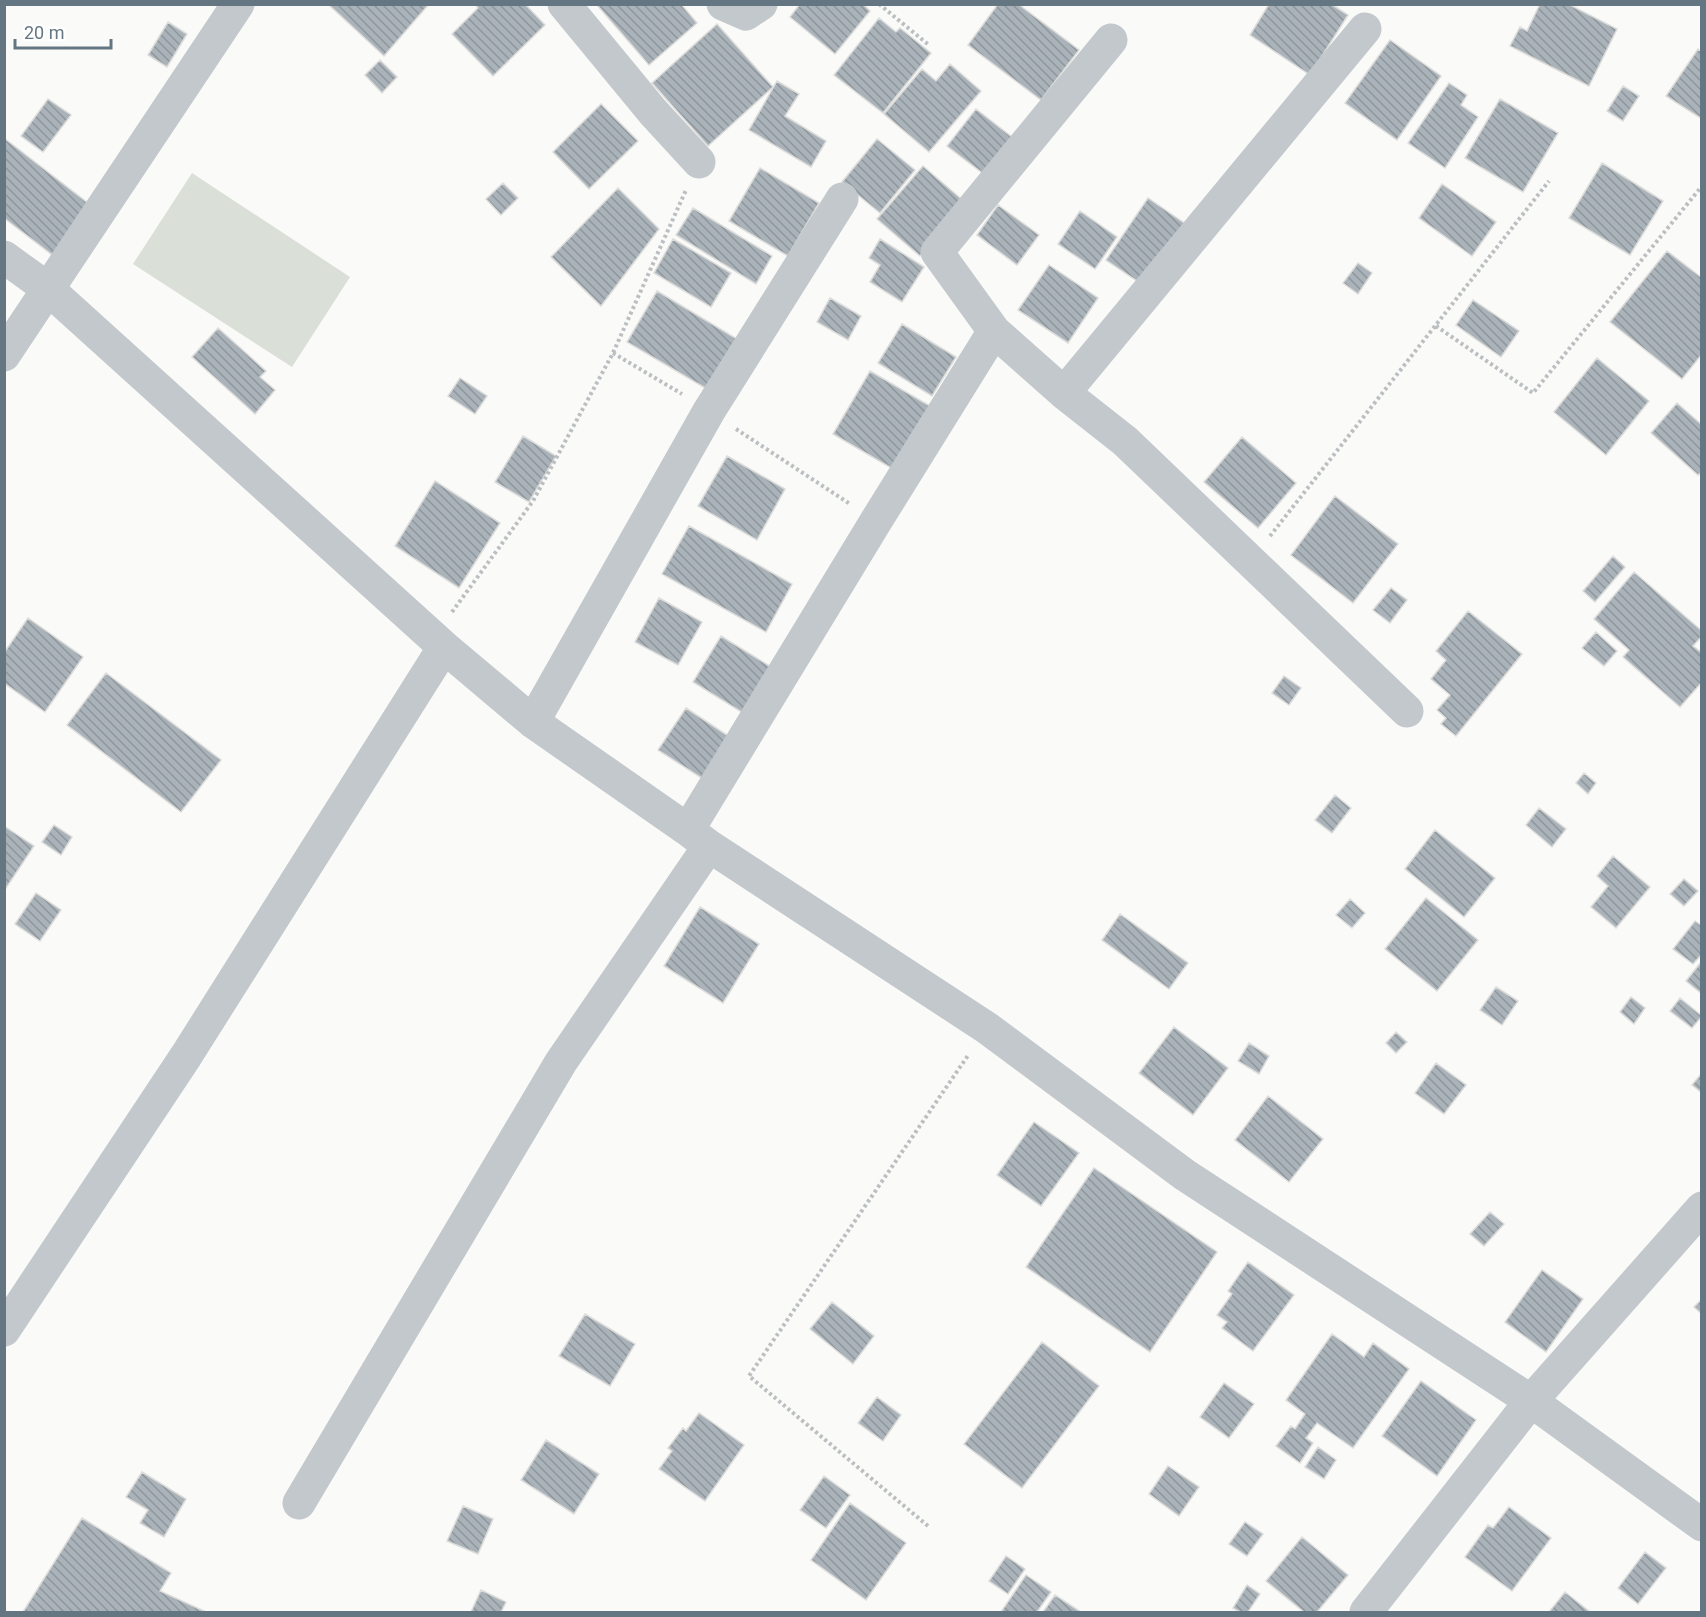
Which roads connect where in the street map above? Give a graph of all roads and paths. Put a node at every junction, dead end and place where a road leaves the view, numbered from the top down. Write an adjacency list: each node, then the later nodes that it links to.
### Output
1 (238, 4): 14 (street)
2 (564, 4): 9 (street)
3 (723, 4): 4 (street)
4 (761, 4)
5 (879, 4): 8 (path)
6 (1365, 29): 19 (street)
7 (1111, 40): 16 (street)
8 (930, 46)
9 (699, 162): 17 (path)
10 (1550, 181): 15 (path)
11 (1701, 186): 15 (path)
12 (842, 199): 20 (street)
13 (4, 257): 14 (street)
14 (47, 288): 18 (street); 23 (street)
15 (1436, 326): 22 (path)
16 (994, 331): 19 (street); 21 (street)
17 (613, 353): 20 (path); 23 (path)
18 (4, 355)
19 (1064, 393): 22 (street)
20 (710, 411): 21 (path); 25 (street)
21 (876, 521): 26 (street)
22 (1251, 560): 24 (street)
23 (439, 642): 25 (street); 29 (street)
24 (1407, 711)
25 (533, 722): 26 (street)
26 (699, 838): 27 (street); 31 (street)
27 (987, 1028): 30 (street); 33 (path)
28 (1701, 1208): 30 (street)
29 (4, 1330)
30 (1531, 1401): 32 (street); 34 (street)
31 (299, 1503)
32 (1701, 1525)
33 (928, 1526)
34 (1366, 1612)

